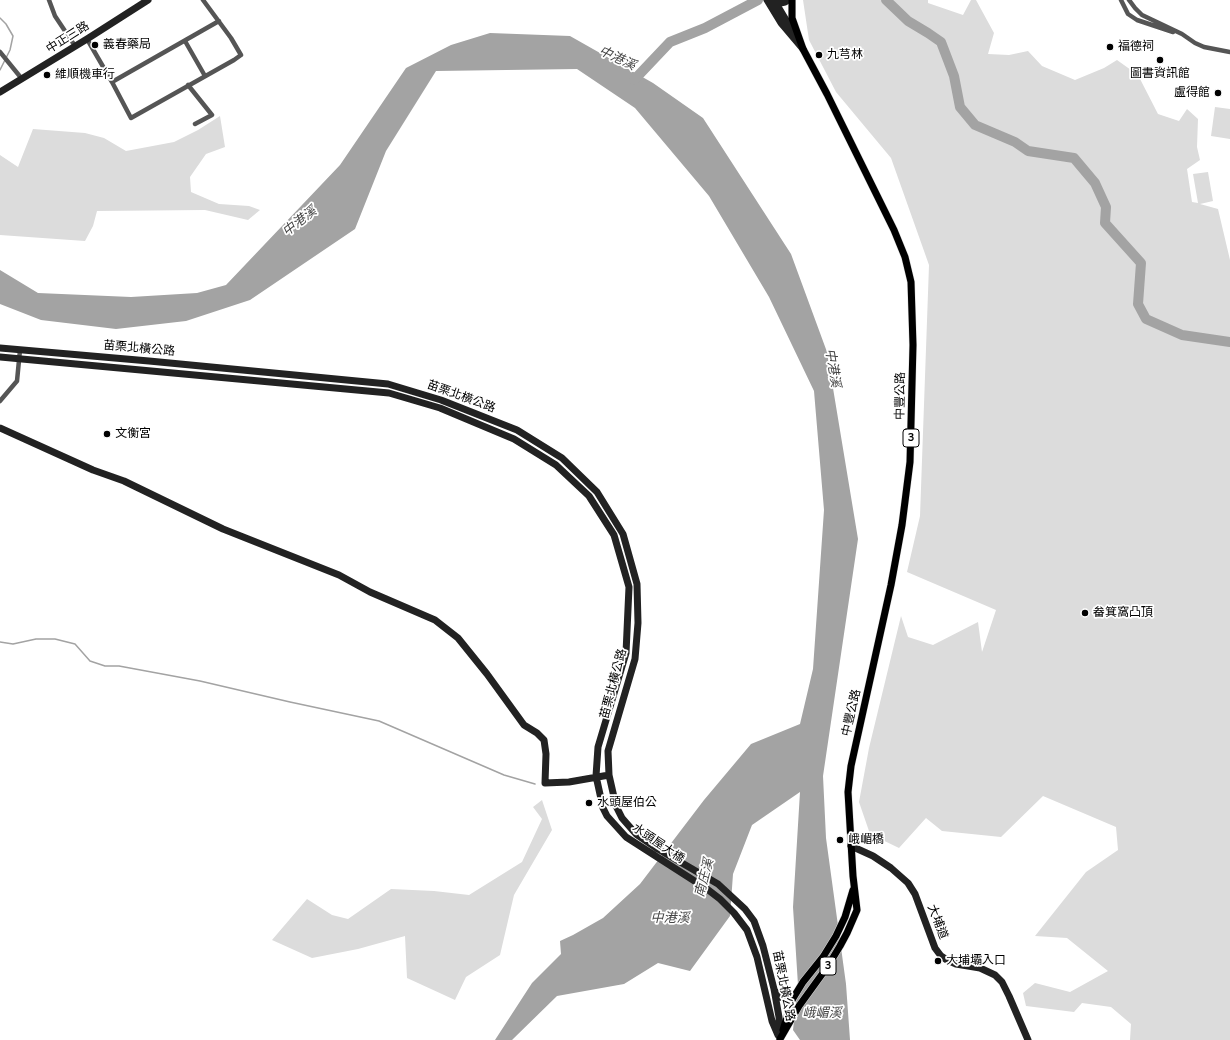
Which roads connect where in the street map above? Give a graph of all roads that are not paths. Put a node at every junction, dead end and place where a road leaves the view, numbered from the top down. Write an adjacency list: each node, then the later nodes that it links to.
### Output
1 (49, 0): 14 (street)
2 (148, 0): 11 (main road, 中正三路)
3 (203, 0): 9 (street)
4 (788, 0): 8 (main road)
5 (792, 0): 13 (main road, 中豐公路 / 3)
6 (1121, 0): 10 (street)
7 (1129, 0): 10 (street)
8 (771, 1): 13 (main road); 15 (main road)
9 (219, 21): 12 (street); 18 (street)
10 (1182, 34): 17 (street)
11 (87, 39): 14 (main road, 中正三路); 20 (street)
12 (185, 41): 18 (street); 20 (street)
13 (799, 42): 15 (main road, 中豐公路 / 3)
14 (75, 46): 19 (main road, 中正三路)
15 (802, 49): 32 (main road, 中豐公路 / 3)
16 (0, 52): 19 (street)
17 (1230, 52)
18 (205, 76): 21 (street)
19 (22, 79): 22 (main road, 中正三路)
20 (112, 82): 21 (street)
21 (188, 85): 23 (street)
22 (0, 92)
23 (195, 124)
24 (0, 348): 25 (main road, 苗栗北橫公路)
25 (20, 350): 27 (street); 30 (main road, 苗栗北橫公路)
26 (0, 357): 27 (main road, 苗栗北橫公路)
27 (19, 359): 28 (street); 31 (main road, 苗栗北橫公路)
28 (0, 401)
29 (0, 428): 31 (main road)
30 (609, 775): 31 (main road); 34 (main road, 水頭屋大橋)
31 (596, 776): 35 (main road, 水頭屋大橋)
32 (851, 846): 33 (main road, 中豐公路 / 3); 39 (main road, 大埔道)
33 (854, 884): 37 (main road, 中豐公路 / 3); 38 (main road, 中豐公路 / 3)
34 (754, 922): 36 (main road, 苗栗北橫公路)
35 (747, 930): 38 (main road, 苗栗北橫公路)
36 (774, 989): 37 (main road); 38 (main road, 苗栗北橫公路)
37 (792, 1000): 38 (main road, 3)
38 (780, 1039)
39 (1028, 1040)

